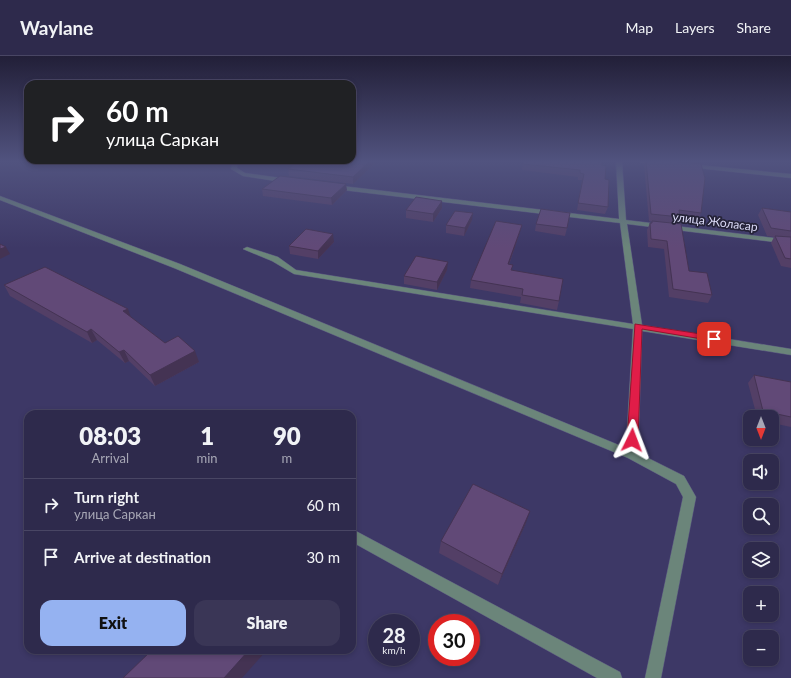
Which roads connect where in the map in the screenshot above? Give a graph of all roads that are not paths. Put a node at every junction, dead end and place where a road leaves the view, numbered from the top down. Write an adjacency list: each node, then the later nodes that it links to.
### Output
1 (354, 190): 4 (street, улица Жоласар)
2 (621, 190): 4 (street)
3 (0, 198): 9 (street)
4 (623, 222): 5 (street, улица Жоласар); 7 (street)
5 (791, 242)
6 (247, 249): 7 (street)
7 (638, 326): 8 (street); 9 (street)
8 (791, 352)
9 (632, 455): 12 (street)
10 (356, 537): 11 (street)
11 (614, 678)
12 (653, 678)

